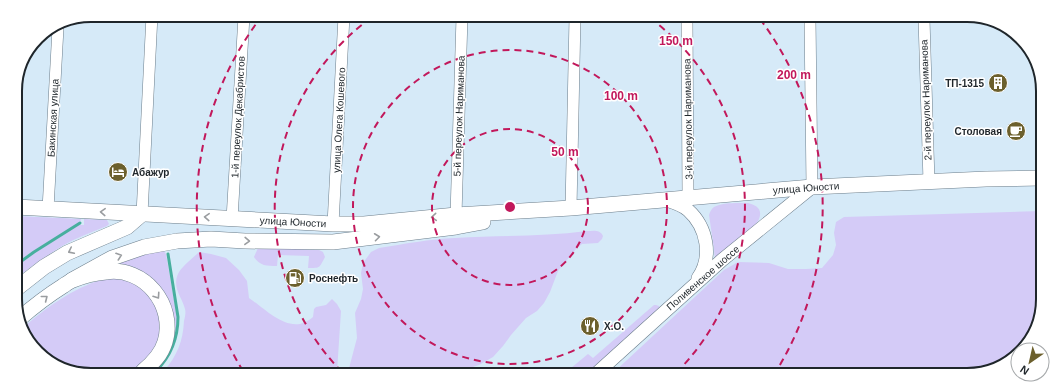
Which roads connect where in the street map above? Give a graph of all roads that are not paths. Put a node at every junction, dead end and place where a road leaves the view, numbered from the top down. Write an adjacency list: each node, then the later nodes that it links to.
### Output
1 (152, 22): 18 (street)
2 (244, 22): 20 (street, 1-й переулок Декабристов)
3 (344, 22): 21 (street, улица Олега Кошевого)
4 (462, 22): 19 (street, 5-й переулок Нариманова)
5 (575, 22): 16 (street)
6 (687, 22): 13 (street, 3-й переулок Нариманова)
7 (810, 22): 12 (street)
8 (924, 22): 11 (street, 2-й переулок Нариманова)
9 (58, 31): 17 (street, Бакинская улица)
10 (1036, 178): 11 (main road, улица Юности)
11 (929, 182): 12 (main road, улица Юности)
12 (812, 187): 13 (main road, улица Юности); 24 (street, Поливенское шоссе)
13 (688, 197): 14 (main road, улица Юности)
14 (665, 199): 16 (main road, улица Юности); 24 (street)
15 (22, 207): 17 (main road, улица Юности)
16 (571, 208): 19 (main road, улица Юности); 22 (main road, улица Юности, one-way to 16)
17 (48, 209): 18 (main road, улица Юности, one-way to 17)
18 (142, 214): 20 (main road, улица Юности, one-way to 18); 23 (main road, one-way to 23)
19 (456, 215): 21 (main road, улица Юности, one-way to 21)
20 (232, 219): 21 (main road, улица Юности)
21 (333, 224)
22 (72, 280): 25 (main road, one-way to 22); 26 (main road, one-way to 26)
23 (22, 284)
24 (694, 285): 27 (street, Поливенское шоссе)
25 (24, 315)
26 (146, 368)
27 (603, 368)

